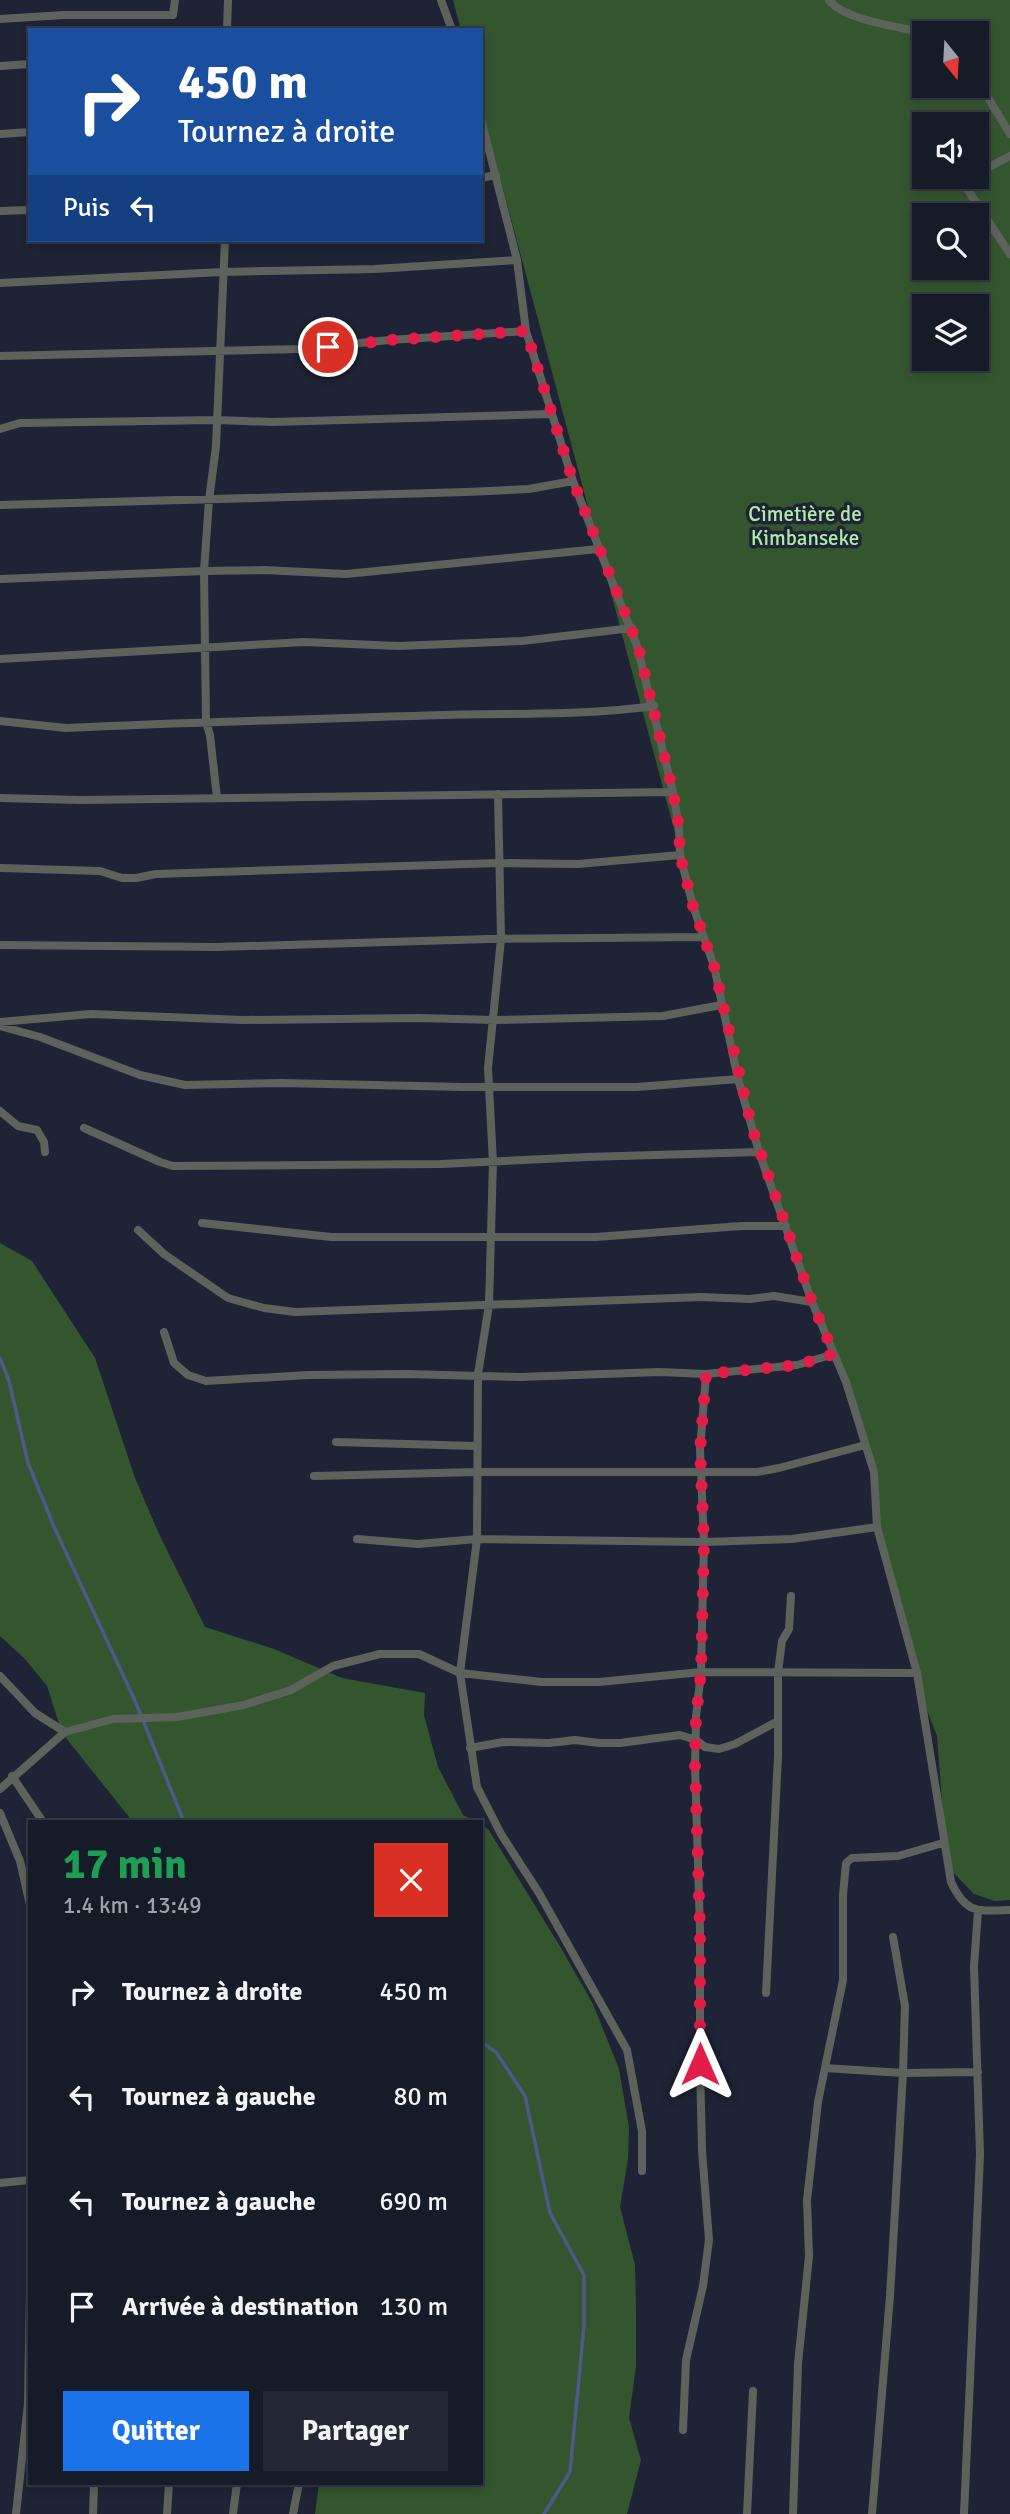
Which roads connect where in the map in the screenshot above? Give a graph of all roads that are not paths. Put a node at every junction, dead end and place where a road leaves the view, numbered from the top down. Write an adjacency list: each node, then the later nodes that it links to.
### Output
1 (175, 0): 5 (street)
2 (228, 0): 6 (street)
3 (441, 0): 7 (street)
4 (829, 0): 8 (street)
5 (0, 19)
6 (227, 28)
7 (451, 28)
8 (912, 30)
9 (28, 64): 10 (street)
10 (0, 66)
11 (988, 98): 15 (street)
12 (483, 126): 18 (street)
13 (28, 132): 14 (street)
14 (0, 134)
15 (1010, 134)
16 (1010, 156): 17 (street)
17 (989, 167)
18 (496, 175): 19 (street); 25 (street)
19 (483, 178)
20 (966, 189): 24 (street)
21 (28, 210): 22 (street)
22 (0, 211)
23 (225, 242): 26 (street)
24 (1010, 254)
25 (517, 260): 26 (street); 28 (street)
26 (222, 272): 27 (street); 29 (street)
27 (0, 283)
28 (526, 331): 29 (street); 31 (street)
29 (220, 352): 30 (street); 32 (street)
30 (0, 356)
31 (551, 414): 32 (street); 34 (street)
32 (217, 420): 33 (street); 35 (street)
33 (0, 429)
34 (573, 481): 35 (street); 37 (street)
35 (209, 500): 36 (street); 38 (street)
36 (0, 505)
37 (598, 548): 38 (street); 40 (street)
38 (204, 570): 39 (street); 41 (street)
39 (0, 579)
40 (632, 628): 41 (street); 43 (street)
41 (204, 649): 42 (street); 45 (street)
42 (0, 659)
43 (654, 706): 45 (street); 46 (street)
44 (0, 721): 45 (street)
45 (206, 722): 49 (street)
46 (673, 792): 47 (street); 50 (street)
47 (498, 794): 49 (street); 51 (street)
48 (0, 798): 49 (street)
49 (218, 798)
50 (680, 855): 51 (street); 53 (street)
51 (498, 863): 52 (street); 54 (street)
52 (0, 868)
53 (704, 937): 54 (street); 56 (street)
54 (501, 939): 55 (street); 57 (street)
55 (0, 945)
56 (721, 1005): 57 (street); 59 (street)
57 (495, 1020): 58 (street); 60 (street)
58 (0, 1024): 60 (street)
59 (738, 1079): 60 (street); 64 (street)
60 (488, 1086): 65 (street)
61 (0, 1111): 63 (street)
62 (85, 1128): 65 (street)
63 (45, 1152)
64 (759, 1152): 65 (street); 67 (street)
65 (493, 1161): 69 (street)
66 (202, 1223): 69 (street)
67 (786, 1226): 69 (street); 70 (street)
68 (138, 1230): 71 (street)
69 (490, 1238): 71 (street)
70 (812, 1302): 71 (street); 73 (street)
71 (489, 1305): 74 (street)
72 (164, 1332): 74 (street)
73 (834, 1354): 75 (street); 77 (street)
74 (478, 1374): 75 (street); 78 (street)
75 (706, 1374): 80 (street)
76 (336, 1442): 78 (street)
77 (865, 1445): 80 (street); 82 (street)
78 (476, 1446): 79 (street)
79 (477, 1472): 80 (street); 81 (street); 84 (street)
80 (700, 1473): 85 (street)
81 (314, 1476)
82 (877, 1527): 85 (street); 90 (street)
83 (357, 1539): 84 (street)
84 (477, 1539): 85 (street); 89 (street)
85 (704, 1542): 87 (street)
86 (791, 1596): 88 (street)
87 (701, 1672): 88 (street); 89 (street); 94 (street)
88 (778, 1672): 90 (street); 92 (street)
89 (460, 1673): 93 (street); 95 (street)
90 (916, 1674): 100 (street)
91 (0, 1676): 93 (street)
92 (778, 1721): 94 (street); 105 (street)
93 (65, 1732): 96 (street)
94 (696, 1740): 95 (street); 114 (street)
95 (470, 1748): 109 (street)
96 (12, 1776): 97 (street); 99 (street)
97 (0, 1789)
98 (0, 1813): 101 (street)
99 (42, 1820)
100 (943, 1843): 103 (street); 106 (street)
101 (28, 1896)
102 (1010, 1910): 103 (street)
103 (978, 1911): 107 (street)
104 (893, 1937): 108 (street)
105 (766, 1993)
106 (825, 2068): 108 (street); 125 (street)
107 (978, 2072): 108 (street); 127 (street)
108 (903, 2073): 126 (street)
109 (642, 2171)
110 (28, 2180): 111 (street)
111 (0, 2183)
112 (753, 2391): 124 (street)
113 (28, 2403): 119 (street)
114 (683, 2430)
115 (94, 2485): 120 (street)
116 (169, 2485): 121 (street)
117 (237, 2485): 122 (street)
118 (299, 2485): 123 (street)
119 (16, 2514)
120 (93, 2514)
121 (167, 2514)
122 (233, 2514)
123 (293, 2514)
124 (747, 2514)
125 (793, 2514)
126 (872, 2514)
127 (964, 2514)

